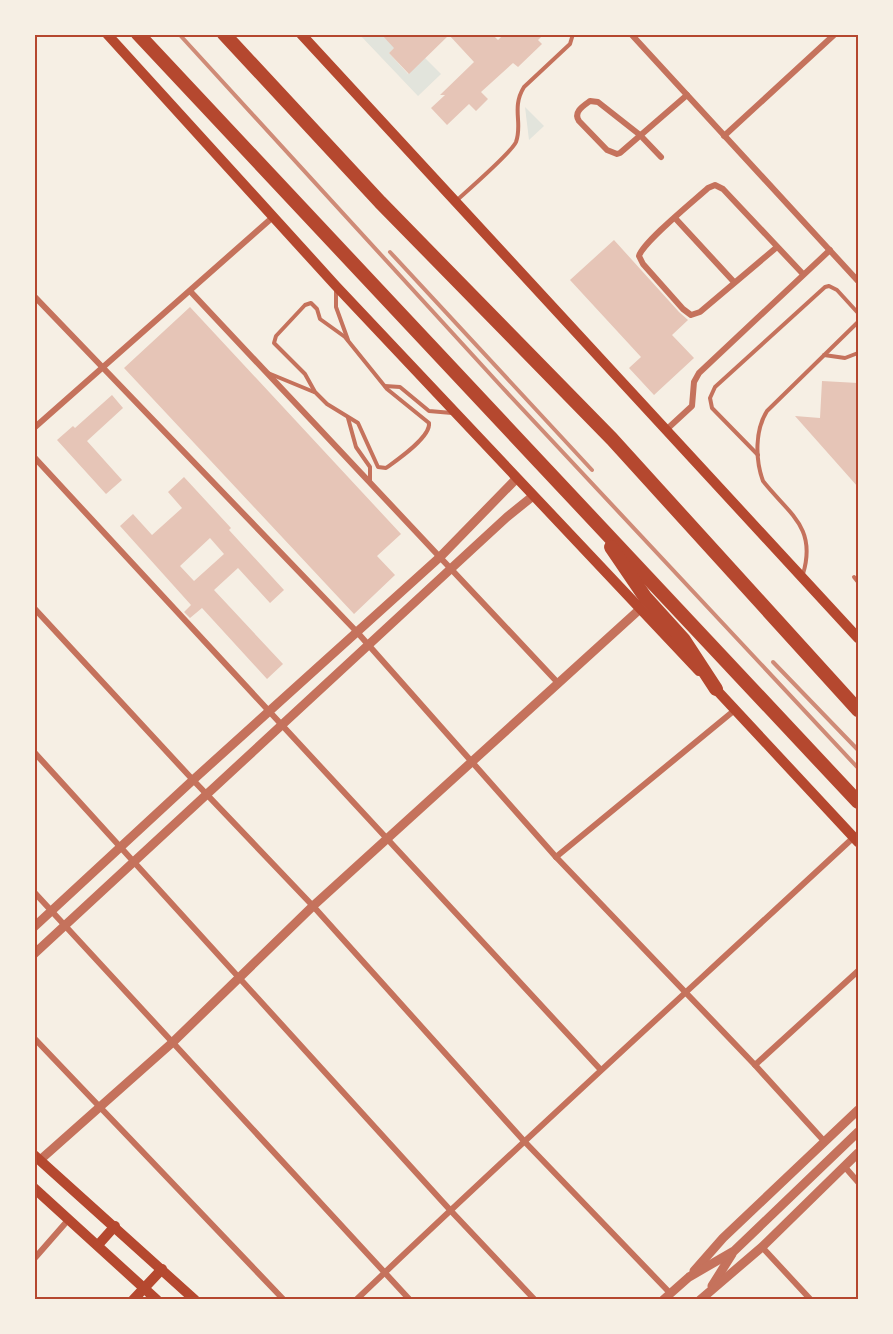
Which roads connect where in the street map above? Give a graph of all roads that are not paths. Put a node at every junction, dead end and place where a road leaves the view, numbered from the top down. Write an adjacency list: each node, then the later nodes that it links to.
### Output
1 (107, 34): 13 (main road)
2 (224, 34): 57 (highway)
3 (301, 34): 12 (main road)
4 (573, 34): 12 (lane)
5 (631, 34): 8 (street)
6 (835, 34): 10 (street)
7 (139, 37): 42 (highway)
8 (687, 95): 9 (street); 10 (street)
9 (639, 135): 9 (street); 11 (street)
10 (724, 136): 16 (street)
11 (661, 157)
12 (455, 202): 35 (main road)
13 (273, 217): 20 (main road); 21 (street)
14 (675, 218): 15 (street); 19 (street); 19 (street)
15 (777, 247): 17 (street); 19 (street)
16 (830, 250): 17 (street); 18 (street)
17 (803, 274): 35 (street)
18 (858, 281)
19 (734, 282)
20 (336, 286): 25 (lane); 32 (main road)
21 (190, 291): 28 (street); 29 (street)
22 (34, 296): 28 (street)
23 (858, 313): 36 (lane)
24 (858, 322): 27 (lane)
25 (348, 341): 30 (lane); 31 (lane)
26 (858, 353): 27 (lane)
27 (823, 355): 36 (lane)
28 (103, 365): 34 (street); 51 (street)
29 (267, 373): 31 (lane); 39 (street)
30 (384, 386): 32 (lane); 33 (lane)
31 (315, 392): 33 (lane)
32 (454, 413): 38 (main road)
33 (348, 418): 39 (lane)
34 (34, 428)
35 (666, 430): 46 (main road)
36 (758, 455): 46 (lane)
37 (34, 457): 58 (street)
38 (516, 479): 40 (main road); 41 (street)
39 (370, 484): 44 (street)
40 (533, 496): 43 (street); 50 (main road)
41 (493, 504): 43 (street); 44 (street)
42 (586, 510): 55 (highway); 64 (highway)
43 (507, 517): 45 (street)
44 (440, 556): 45 (street); 51 (street)
45 (451, 568): 53 (street); 54 (street)
46 (802, 577): 52 (main road)
47 (855, 577): 48 (lane)
48 (858, 582)
49 (34, 608): 62 (street)
50 (640, 609): 54 (street); 55 (main road)
51 (357, 632): 53 (street); 58 (street)
52 (858, 638)
53 (367, 646): 59 (street); 61 (street)
54 (559, 684): 61 (street)
55 (716, 689): 56 (main road)
56 (736, 710): 66 (main road); 68 (street)
57 (858, 710)
58 (271, 711): 59 (street); 62 (street)
59 (283, 725): 63 (street); 65 (street)
60 (34, 752): 67 (street)
61 (470, 762): 65 (street); 68 (street)
62 (193, 780): 63 (street); 67 (street)
63 (207, 793): 69 (street); 71 (street)
64 (858, 802)
65 (389, 838): 71 (street); 82 (street)
66 (856, 839): 78 (street)
67 (122, 847): 69 (street); 72 (street)
68 (556, 857): 78 (street)
69 (134, 861): 73 (street); 77 (street)
70 (34, 892): 72 (street)
71 (314, 906): 77 (street); 86 (street)
72 (52, 911): 73 (street); 74 (street)
73 (64, 926): 75 (street); 80 (street)
74 (34, 927)
75 (34, 954)
76 (858, 971): 81 (street)
77 (240, 979): 80 (street); 93 (street)
78 (686, 993): 81 (street); 82 (street)
79 (34, 1038): 83 (street)
80 (172, 1042): 83 (street); 101 (street)
81 (755, 1065): 87 (street)
82 (600, 1069): 86 (street)
83 (100, 1108): 89 (street); 109 (street)
84 (858, 1110): 87 (street)
85 (858, 1132): 98 (street)
86 (524, 1141): 93 (street); 104 (street)
87 (824, 1141): 102 (street)
88 (858, 1153): 90 (street)
89 (37, 1157): 95 (main road)
90 (844, 1166): 91 (street); 97 (street)
91 (858, 1182)
92 (34, 1188): 94 (main road)
93 (451, 1210): 101 (street); 112 (street)
94 (70, 1219): 96 (main road); 99 (street)
95 (115, 1226): 96 (main road); 100 (main road)
96 (98, 1245): 103 (main road)
97 (762, 1247): 105 (street); 113 (street)
98 (734, 1251): 102 (street); 105 (street)
99 (34, 1259)
100 (162, 1269): 103 (main road); 108 (main road)
101 (385, 1272): 110 (street); 111 (street)
102 (689, 1277): 104 (street)
103 (144, 1288): 106 (main road); 107 (main road)
104 (667, 1296)
105 (704, 1296)
106 (133, 1299)
107 (157, 1299)
108 (194, 1299)
109 (284, 1299)
110 (356, 1299)
111 (410, 1299)
112 (535, 1299)
113 (811, 1299)

